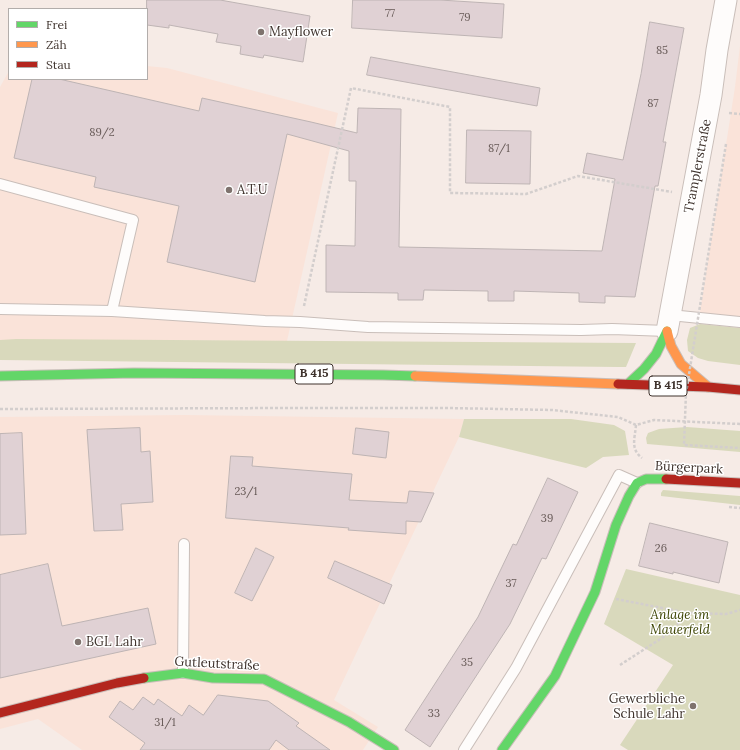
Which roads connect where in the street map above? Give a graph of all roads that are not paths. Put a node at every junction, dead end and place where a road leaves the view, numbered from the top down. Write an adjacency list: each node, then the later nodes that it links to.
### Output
1 (726, 0): 6 (street, Tramplerstraße)
2 (0, 184): 4 (lane)
3 (0, 309): 4 (lane)
4 (112, 311): 6 (lane)
5 (740, 322): 6 (lane)
6 (668, 323): 8 (main road); 9 (main road)
7 (0, 376): 8 (main road, B 415)
8 (628, 384): 9 (main road, B 415)
9 (708, 387): 10 (main road, B 415)
10 (740, 390)
11 (637, 483): 12 (main road, Bürgerpark); 17 (lane); 18 (main road)
12 (740, 483)
13 (184, 544): 14 (lane)
14 (183, 673): 15 (main road, Gutleutstraße); 16 (main road, Gutleutstraße)
15 (0, 713)
16 (394, 750)
17 (464, 750)
18 (502, 750)

